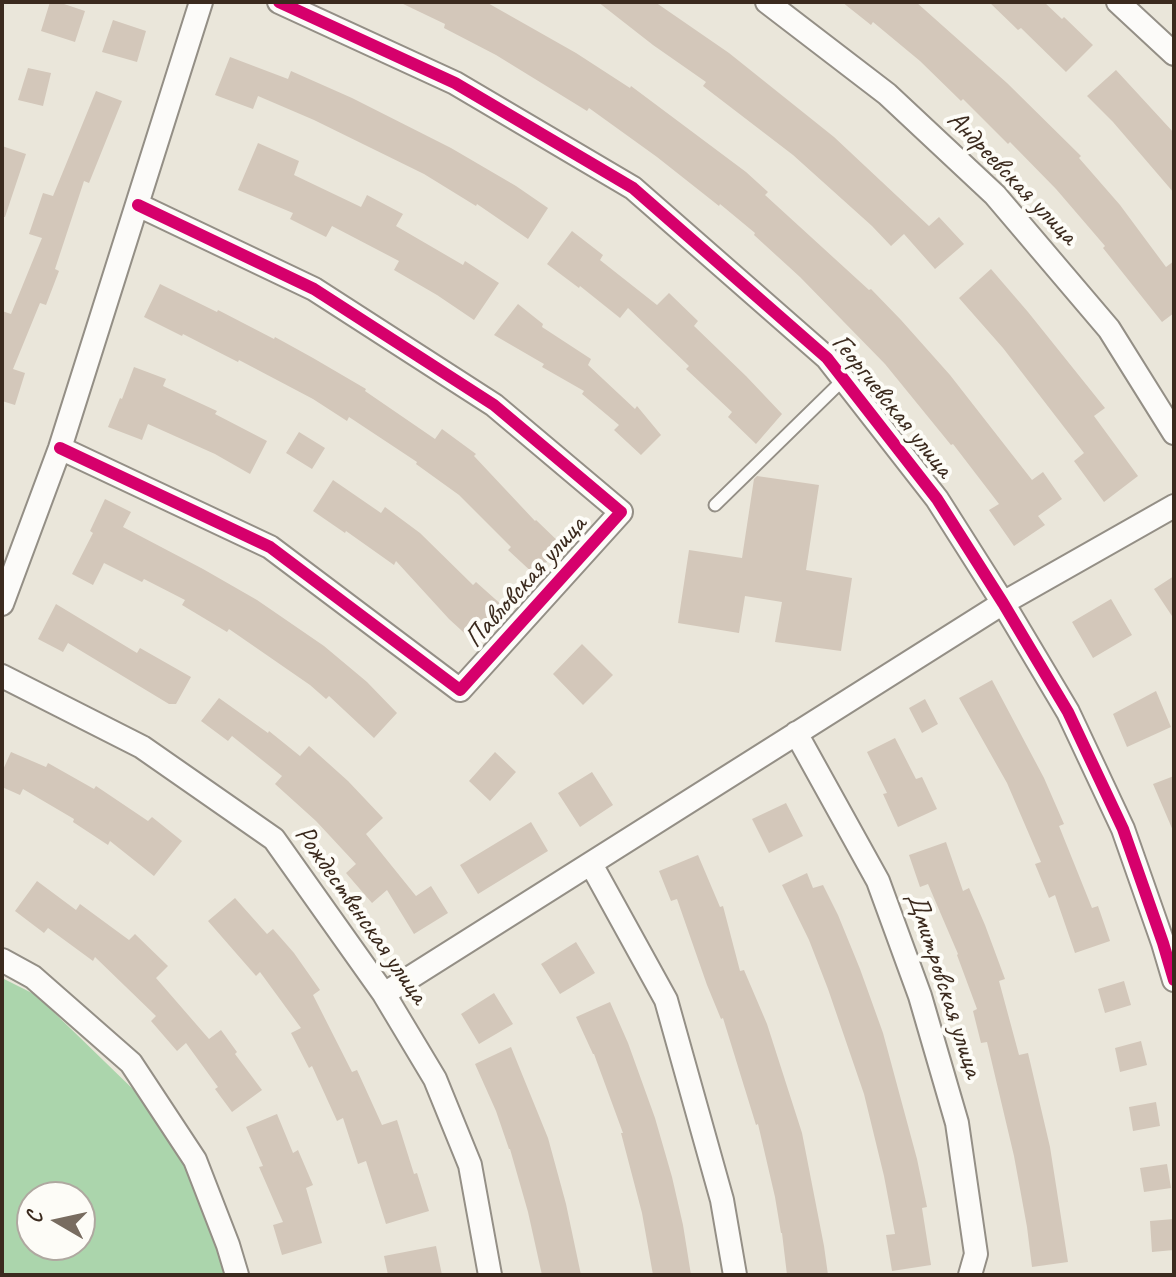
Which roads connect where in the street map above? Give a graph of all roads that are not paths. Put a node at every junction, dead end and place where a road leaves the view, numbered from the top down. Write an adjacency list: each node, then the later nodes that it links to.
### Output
1 (201, 2): 6 (street)
2 (279, 2): 7 (street, Георгиевская улица)
3 (767, 2): 8 (street, Андреевская улица)
4 (1118, 2): 5 (street)
5 (1174, 54)
6 (138, 205): 9 (street); 9 (street, Павловская улица)
7 (844, 379): 10 (lane); 12 (street, Георгиевская улица)
8 (1174, 433)
9 (60, 448): 13 (street)
10 (715, 505)
11 (1174, 506): 12 (street)
12 (1003, 603): 15 (street); 18 (street, Георгиевская улица)
13 (2, 604)
14 (2, 676): 19 (street, Рождественская улица)
15 (796, 733): 16 (street); 23 (street, Дмитровская улица)
16 (591, 864): 19 (street); 22 (street)
17 (2, 960): 20 (street)
18 (1174, 980)
19 (384, 994): 21 (street, Рождественская улица)
20 (237, 1275)
21 (490, 1275)
22 (735, 1275)
23 (970, 1275)

